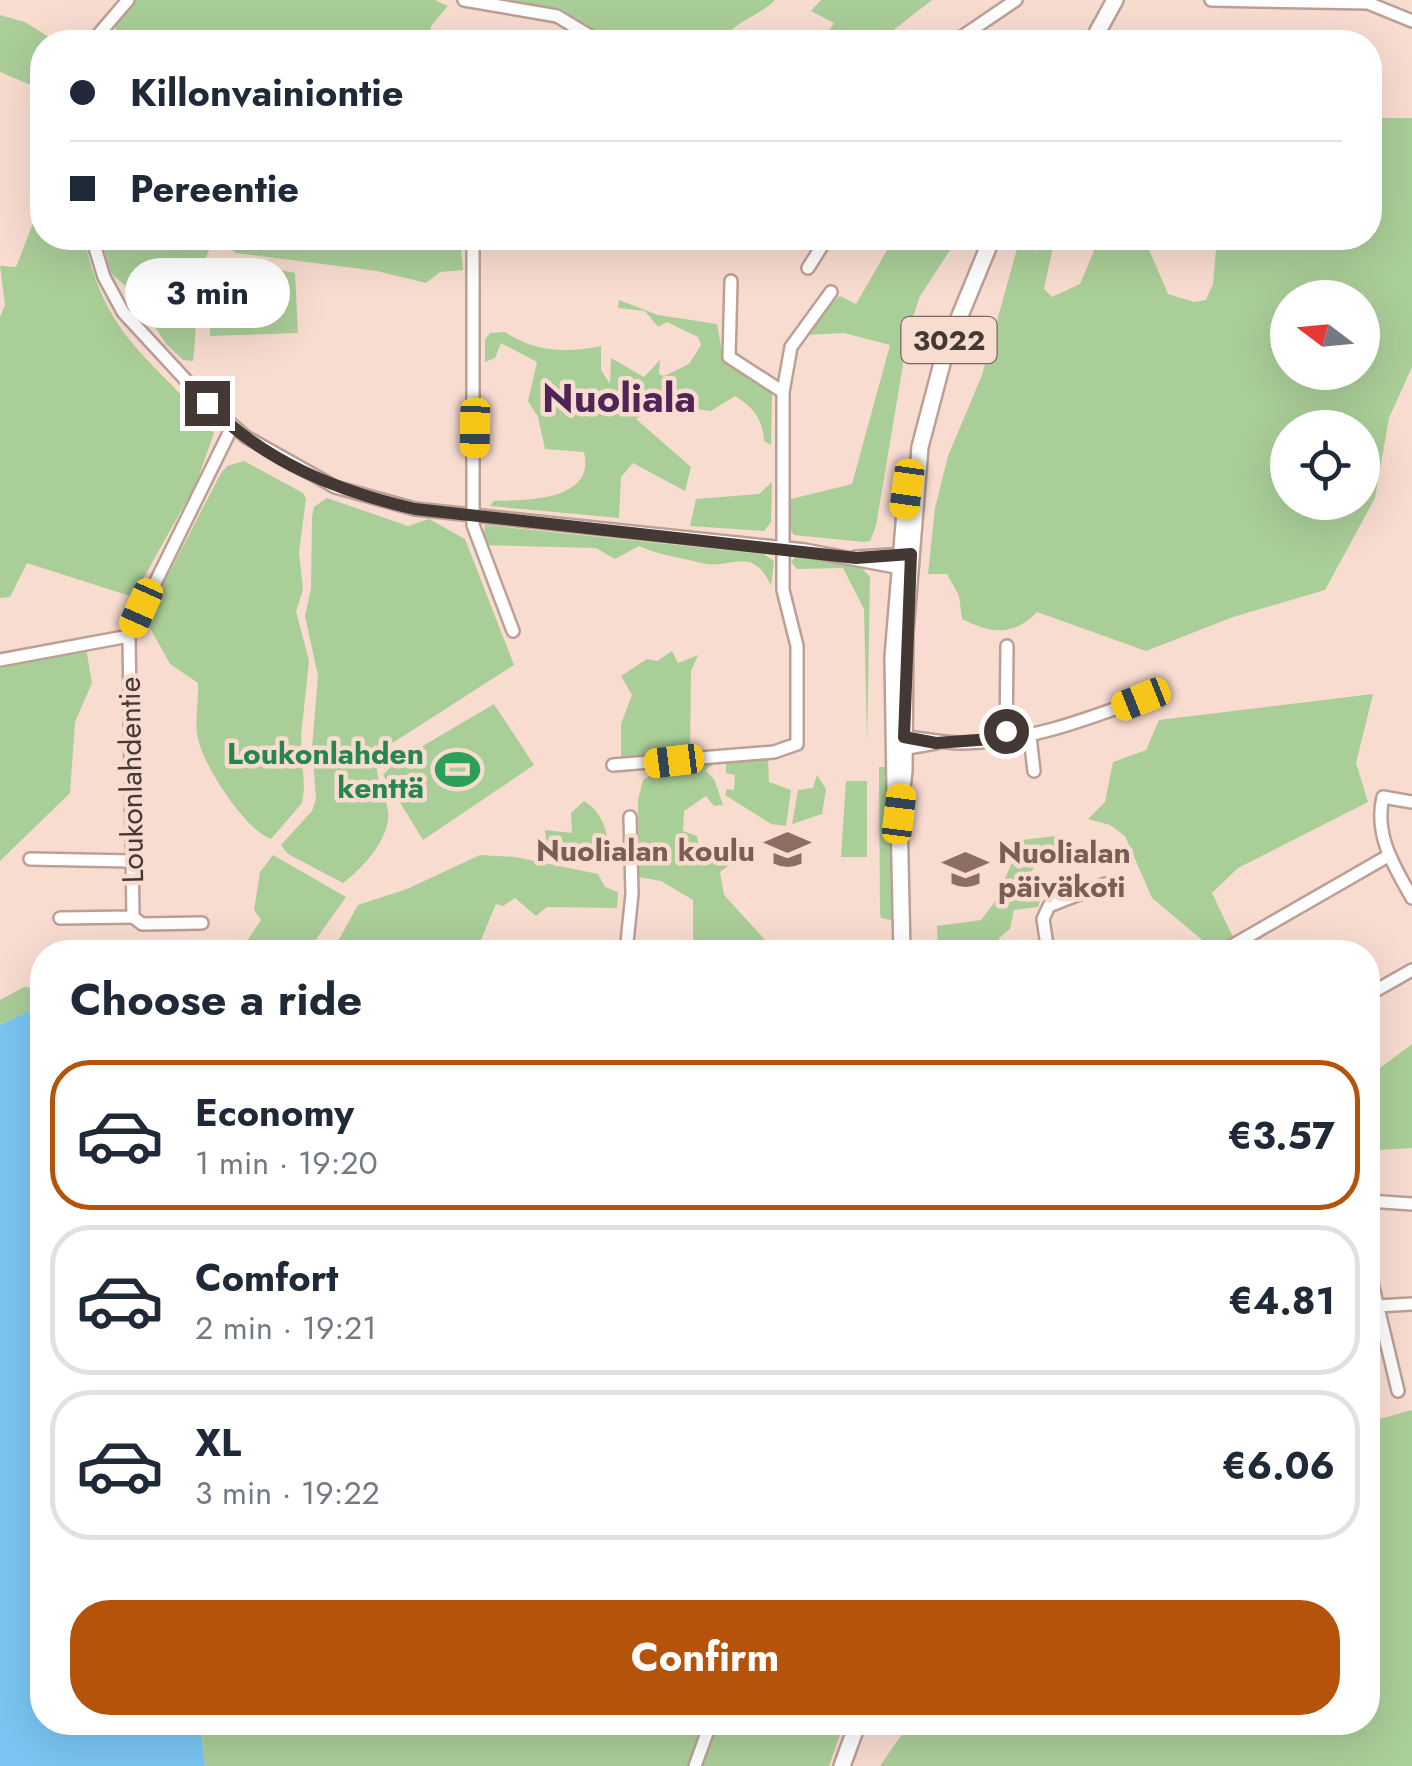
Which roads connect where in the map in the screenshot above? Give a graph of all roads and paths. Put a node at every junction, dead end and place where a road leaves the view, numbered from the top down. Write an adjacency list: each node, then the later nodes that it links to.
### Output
1 (128, 0): 9 (street)
2 (464, 0): 7 (street)
3 (1016, 0): 11 (street)
4 (1115, 0): 12 (main road)
5 (1211, 0): 6 (street)
6 (1285, 1): 8 (street)
7 (505, 3): 10 (street)
8 (1412, 21)
9 (102, 30)
10 (581, 30)
11 (972, 30)
12 (1099, 30)
13 (96, 250): 21 (street)
14 (474, 250): 22 (street)
15 (819, 250): 17 (street)
16 (987, 250): 24 (main road, 3022)
17 (808, 268)
18 (730, 281): 20 (street)
19 (831, 292): 20 (street)
20 (783, 392): 23 (street)
21 (232, 427): 22 (street); 26 (street, Loukonlahdentie)
22 (473, 516): 23 (street); 25 (street)
23 (784, 548): 24 (street); 33 (street)
24 (904, 561): 32 (main road, 3022)
25 (513, 631)
26 (128, 636): 28 (street); 39 (street, Loukonlahdentie)
27 (1007, 646): 31 (street)
28 (0, 660)
29 (1147, 697): 30 (street)
30 (1030, 737): 31 (street); 34 (street)
31 (1006, 738): 32 (street)
32 (898, 744): 42 (main road, 3022)
33 (613, 765)
34 (1034, 771)
35 (1412, 802): 37 (street)
36 (630, 817): 46 (street)
37 (1388, 856): 41 (street); 50 (street)
38 (30, 859): 39 (street)
39 (132, 860): 43 (street, Loukonlahdentie)
40 (1105, 884): 49 (street)
41 (1412, 898)
42 (899, 904): 47 (main road, 3022); 48 (main road, 3022)
43 (133, 917): 44 (street, Loukonlahdentie); 45 (street, Loukonlahdentie)
44 (60, 918)
45 (202, 923)
46 (627, 940)
47 (895, 940)
48 (901, 940)
49 (1047, 940)
50 (1241, 940)
51 (1412, 970): 52 (street)
52 (1380, 988)
53 (1380, 1202): 54 (street)
54 (1412, 1204)
55 (1412, 1304): 56 (street)
56 (1380, 1306)
57 (1380, 1321): 58 (street)
58 (1398, 1391)
59 (706, 1735): 61 (street)
60 (853, 1735): 62 (main road)
61 (695, 1766)
62 (842, 1766)

